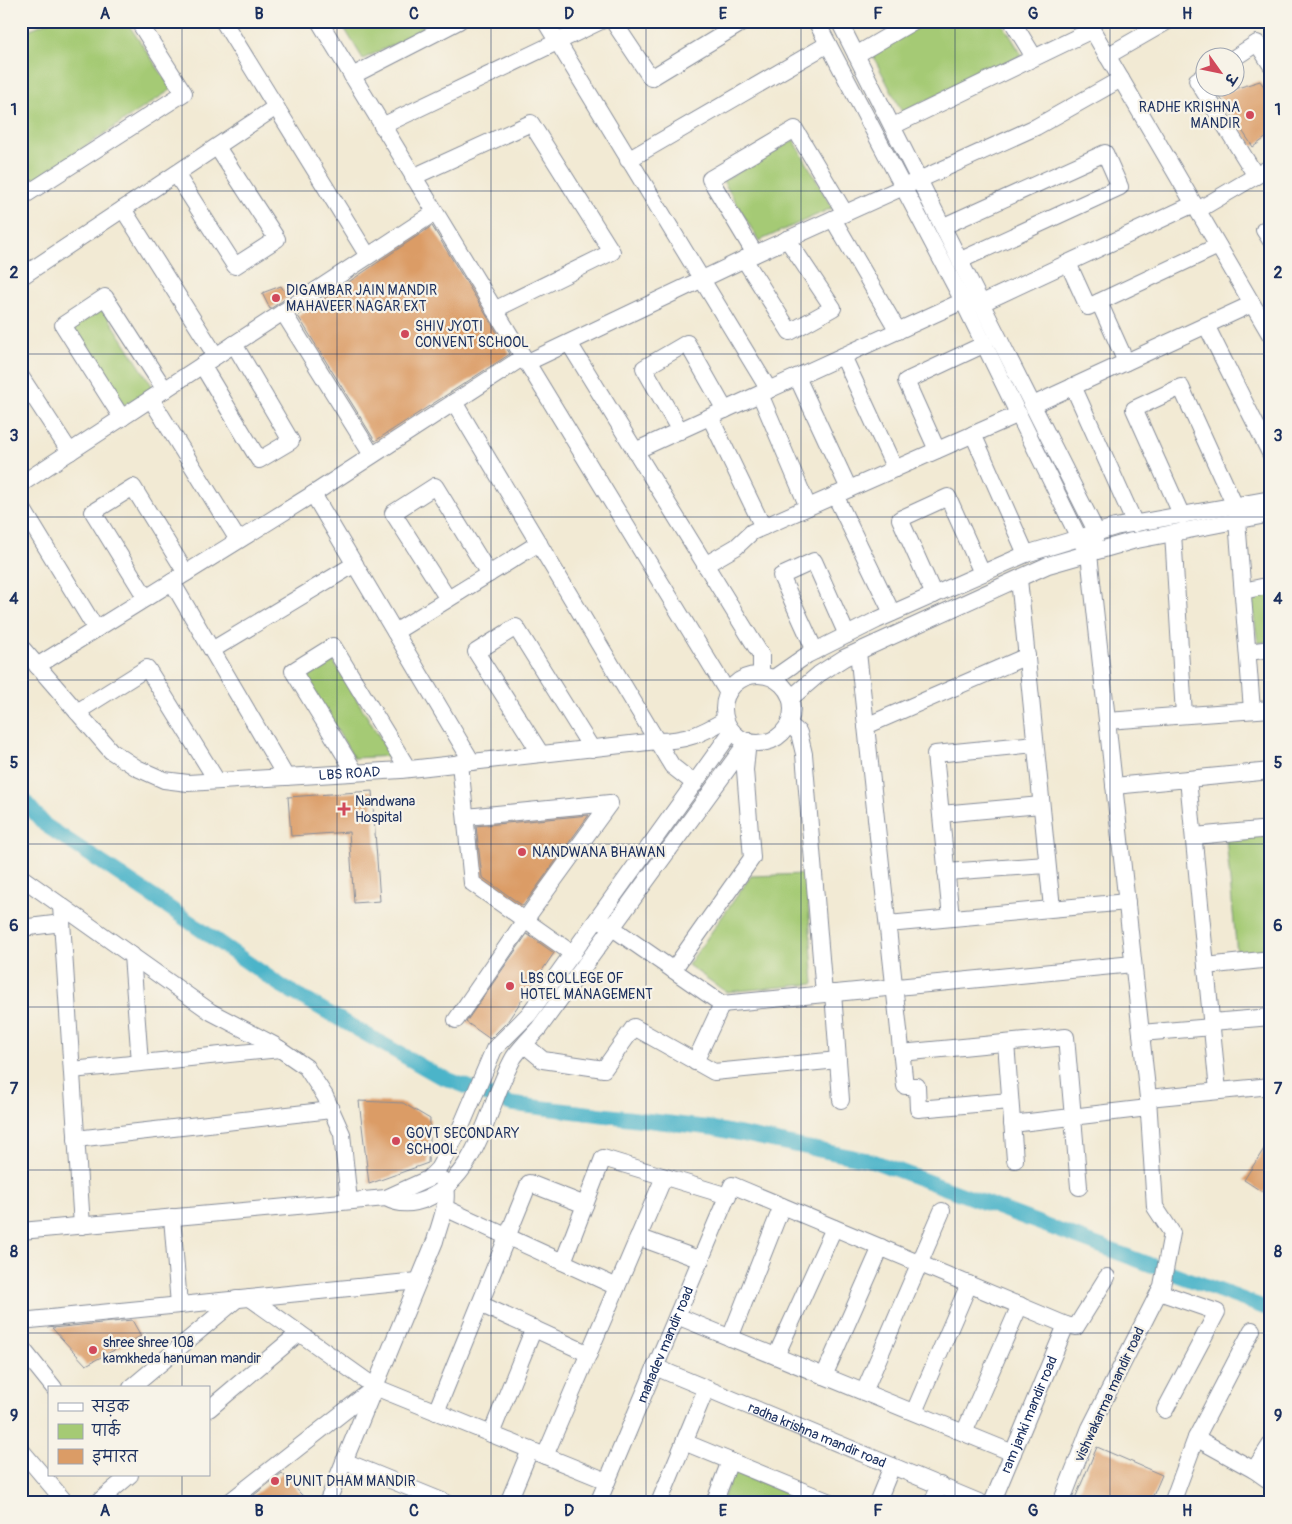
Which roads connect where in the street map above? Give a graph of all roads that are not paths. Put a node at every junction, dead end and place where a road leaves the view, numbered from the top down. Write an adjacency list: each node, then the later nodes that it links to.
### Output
1 (138, 21): 36 (street)
2 (223, 21): 25 (street)
3 (319, 21): 22 (street)
4 (459, 21): 22 (street)
5 (545, 21): 15 (street)
6 (602, 21): 15 (street)
7 (613, 21): 8 (street)
8 (745, 21)
9 (816, 21): 16 (street)
10 (839, 21): 18 (street)
11 (914, 21): 18 (street)
12 (1012, 21): 20 (street)
13 (1168, 21): 19 (street)
14 (1090, 26): 19 (street); 20 (street)
15 (558, 43): 26 (street); 29 (street)
16 (828, 44): 29 (street); 35 (street)
17 (1244, 51): 21 (street)
18 (856, 55): 27 (street)
19 (1108, 56): 23 (street)
20 (1034, 57): 27 (street)
21 (1271, 65)
22 (352, 76): 26 (street)
23 (1122, 79): 34 (street); 37 (street)
24 (1208, 98): 32 (street)
25 (276, 108): 28 (street); 46 (street)
26 (382, 126): 33 (street)
27 (893, 126): 34 (street)
28 (217, 147): 31 (street); 31 (street)
29 (628, 160): 51 (street)
30 (1271, 167): 32 (street)
31 (176, 174): 38 (street)
32 (1256, 176): 37 (street)
33 (413, 178): 39 (street); 56 (street)
34 (920, 180): 35 (street); 41 (street)
35 (902, 187): 40 (street); 52 (street)
36 (21, 195)
37 (1196, 207): 45 (street); 49 (street)
38 (124, 209): 50 (street); 64 (street)
39 (434, 212): 46 (street); 56 (street)
40 (839, 216): 43 (street); 47 (street); 60 (street)
41 (944, 226): 48 (street); 48 (street)
42 (1271, 226): 44 (street)
43 (788, 239): 47 (street); 47 (street)
44 (1271, 241)
45 (1218, 246): 53 (street); 55 (street)
46 (368, 256): 57 (street)
47 (750, 256): 51 (street)
48 (960, 260): 54 (street)
49 (1068, 263): 53 (street); 54 (street)
50 (21, 277)
51 (700, 280): 61 (street); 73 (street)
52 (964, 302): 60 (street); 63 (street)
53 (1099, 302): 67 (street)
54 (982, 303): 76 (street)
55 (1252, 304): 58 (street); 59 (street)
56 (494, 310): 66 (street)
57 (283, 312): 62 (street); 85 (street)
58 (1268, 325)
59 (1206, 326): 67 (street); 86 (street)
60 (898, 331): 65 (street)
61 (569, 343): 66 (street); 83 (street)
62 (234, 344): 64 (street); 68 (street)
63 (985, 344): 78 (street); 82 (street)
64 (216, 356): 68 (street)
65 (843, 356): 70 (street); 87 (street)
66 (524, 360): 75 (street); 130 (street)
67 (1126, 362): 71 (street)
68 (202, 365): 72 (street)
69 (21, 377): 84 (street)
70 (797, 377): 73 (street); 89 (street)
71 (1073, 386): 76 (street); 97 (street)
72 (165, 390): 74 (street); 79 (street)
73 (764, 392): 77 (street); 93 (street)
74 (151, 399): 79 (street); 102 (street)
75 (454, 402): 85 (street); 103 (street)
76 (1033, 405): 99 (street)
77 (718, 414): 80 (street); 80 (street); 98 (street)
78 (1019, 414): 81 (street); 101 (street)
79 (122, 418): 84 (street)
80 (680, 430): 83 (street)
81 (973, 434): 82 (street); 104 (street)
82 (937, 450): 87 (street)
83 (635, 451): 107 (street)
84 (70, 452): 88 (street)
85 (372, 455): 90 (street)
86 (1271, 455)
87 (895, 469): 89 (street)
88 (21, 484)
89 (842, 492): 93 (street); 117 (street)
90 (313, 494): 102 (street); 106 (street)
91 (1271, 499): 94 (street)
92 (21, 506): 118 (street)
93 (808, 508): 98 (street)
94 (1236, 513): 95 (street); 96 (street); 96 (street); 100 (street); 113 (street)
95 (1271, 514)
96 (1182, 516): 97 (street)
97 (1135, 524): 99 (street)
98 (763, 527): 107 (street)
99 (1097, 533): 101 (street); 105 (street)
100 (1174, 533): 105 (street); 135 (street)
101 (1079, 538): 104 (street); 105 (street)
102 (238, 540): 110 (street)
103 (539, 543): 109 (street); 140 (street)
104 (1026, 554): 108 (street)
105 (1089, 554): 111 (street); 136 (street)
106 (355, 564): 119 (street); 123 (street)
107 (706, 565): 129 (street)
108 (982, 573): 114 (street); 114 (street)
109 (489, 574): 116 (street); 116 (street)
110 (179, 577): 115 (street); 115 (street); 123 (street)
111 (1019, 579): 125 (street); 127 (street)
112 (1271, 585): 113 (street)
113 (1243, 591): 126 (street)
114 (934, 595): 117 (street)
115 (146, 598): 118 (street)
116 (448, 600): 119 (street)
117 (892, 613): 120 (street)
118 (96, 629): 128 (street)
119 (395, 632): 145 (street)
120 (847, 635): 124 (street); 124 (street)
121 (21, 647): 128 (street, LBS ROAD)
122 (1271, 649): 126 (street)
123 (212, 650): 149 (street)
124 (815, 651): 129 (street)
125 (858, 652): 131 (street); 139 (street)
126 (1248, 652): 133 (street)
127 (1027, 656): 139 (street); 142 (street)
128 (37, 666): 134 (street, LBS ROAD)
129 (767, 676): 130 (street); 131 (street)
130 (728, 694): 138 (street)
131 (791, 698): 137 (street)
132 (1271, 709): 133 (street)
133 (1252, 710): 135 (street)
134 (77, 712): 151 (street, LBS ROAD); 151 (street)
135 (1184, 716): 136 (street)
136 (1107, 721): 153 (street)
137 (789, 724): 141 (street); 178 (street)
138 (729, 726): 140 (street, LBS ROAD); 141 (street); 152 (street)
139 (866, 726): 169 (street)
140 (657, 741): 143 (street, LBS ROAD); 152 (street)
141 (748, 741): 168 (street); 176 (street)
142 (1035, 744): 154 (street); 155 (street)
143 (592, 749): 144 (street, LBS ROAD); 144 (street)
144 (541, 754): 145 (street, LBS ROAD)
145 (466, 763): 146 (street, LBS ROAD); 156 (street)
146 (408, 769): 148 (street, LBS ROAD); 148 (street)
147 (1271, 771): 150 (street)
148 (355, 772): 149 (street, LBS ROAD)
149 (286, 777): 151 (street, LBS ROAD)
150 (1188, 779): 153 (street); 158 (street)
151 (218, 781)
152 (694, 784): 168 (street)
153 (1114, 786): 162 (street)
154 (1042, 805): 155 (street); 159 (street)
155 (941, 814): 160 (street)
156 (466, 817): 166 (street); 166 (street)
157 (1271, 829): 158 (street)
158 (1194, 836): 175 (street)
159 (1047, 865): 160 (street); 164 (street)
160 (946, 872): 165 (street)
161 (21, 877): 163 (street)
162 (1126, 902): 164 (street); 174 (street)
163 (61, 906): 167 (street); 172 (street)
164 (1052, 908): 165 (street)
165 (951, 918): 169 (street)
166 (525, 920): 171 (street); 181 (street)
167 (62, 923): 170 (street); 191 (street)
168 (605, 923): 171 (street); 176 (street); 186 (street)
169 (888, 924): 177 (street)
170 (21, 928)
171 (573, 954): 202 (street)
172 (132, 955): 185 (street); 190 (street)
173 (1271, 959): 175 (street)
174 (1133, 964): 177 (street); 183 (street)
175 (1206, 966): 182 (street)
176 (673, 970): 179 (street)
177 (895, 987): 178 (street); 187 (street)
178 (828, 994): 179 (street); 188 (street)
179 (722, 1004): 189 (street)
180 (1271, 1017): 182 (street)
181 (456, 1020)
182 (1212, 1025): 183 (street); 193 (street)
183 (1140, 1033): 196 (street)
184 (1006, 1043): 187 (street); 195 (street); 198 (street)
185 (280, 1049): 190 (street); 197 (street)
186 (520, 1051): 189 (street); 204 (street)
187 (901, 1053): 195 (street)
188 (838, 1060): 189 (street); 194 (street)
189 (695, 1062)
190 (140, 1063): 191 (street)
191 (72, 1070): 200 (street)
192 (1271, 1086): 193 (street)
193 (1218, 1091): 196 (street)
194 (841, 1100)
195 (1010, 1101): 199 (street)
196 (1148, 1103): 198 (street); 227 (street, vishwakarma mandir road)
197 (331, 1110): 200 (street); 208 (street)
198 (1073, 1115): 199 (street); 205 (street)
199 (1012, 1124): 201 (street)
200 (76, 1139): 214 (street)
201 (1015, 1160)
202 (438, 1169): 204 (street); 207 (street)
203 (664, 1177): 206 (street); 209 (street); 218 (street)
204 (445, 1187): 207 (street); 211 (street)
205 (1079, 1187)
206 (730, 1191): 210 (street); 220 (street, mahadev mandir road)
207 (386, 1198): 208 (street)
208 (349, 1201): 213 (street)
209 (585, 1205): 217 (street); 221 (street)
210 (782, 1206): 215 (street); 238 (street)
211 (445, 1208): 217 (street); 224 (street)
212 (942, 1211): 222 (street)
213 (172, 1217): 214 (street); 230 (street)
214 (82, 1226): 216 (street)
215 (834, 1228): 219 (street); 241 (street)
216 (21, 1231)
217 (507, 1237): 221 (street); 229 (street)
218 (638, 1237): 220 (street); 226 (street)
219 (880, 1247): 222 (street); 243 (street)
220 (701, 1260): 232 (street, mahadev mandir road)
221 (563, 1262): 226 (street)
222 (919, 1264): 225 (street); 248 (street)
223 (1107, 1278): 234 (street)
224 (418, 1281): 228 (street); 246 (street)
225 (969, 1284): 231 (street); 252 (street)
226 (617, 1287): 240 (street)
227 (1160, 1289): 250 (street); 284 (street, vishwakarma mandir road)
228 (244, 1299): 230 (street); 237 (street); 245 (street)
229 (480, 1304): 235 (street); 251 (street)
230 (178, 1306): 233 (street)
231 (1020, 1306): 234 (street); 253 (street)
232 (677, 1316): 238 (street); 242 (street, mahadev mandir road)
233 (21, 1321)
234 (1066, 1325): 260 (street, ram janki mandir road)
235 (534, 1328): 240 (street); 254 (street)
236 (1252, 1330): 255 (street)
237 (299, 1333): 246 (street); 249 (street)
238 (730, 1338): 241 (street)
239 (21, 1347): 244 (street)
240 (589, 1354): 261 (street)
241 (776, 1356): 243 (street)
242 (655, 1367): 247 (street, radha krishna mandir road); 267 (street, mahadev mandir road)
243 (824, 1376): 248 (street)
244 (52, 1386)
245 (135, 1386)
246 (375, 1387): 251 (street); 262 (street); 272 (street)
247 (706, 1388): 256 (street); 264 (street, radha krishna mandir road)
248 (864, 1392): 252 (street)
249 (210, 1408)
250 (1165, 1410)
251 (436, 1412): 254 (street)
252 (914, 1412): 253 (street)
253 (964, 1432): 260 (street)
254 (491, 1434): 259 (street)
255 (1196, 1438): 265 (street); 285 (street)
256 (684, 1442): 263 (street); 277 (street)
257 (1271, 1444): 265 (street)
258 (21, 1450): 270 (street)
259 (530, 1450): 261 (street); 275 (street)
260 (1013, 1452): 283 (street, ram janki mandir road)
261 (545, 1456): 267 (street)
262 (344, 1461): 273 (street); 274 (street)
263 (730, 1461): 278 (street); 279 (street)
264 (892, 1466): 269 (street, radha krishna mandir road); 280 (street)
265 (1254, 1470): 268 (street)
266 (128, 1476): 271 (street)
267 (607, 1481): 276 (street, mahadev mandir road)
268 (1271, 1482)
269 (940, 1486): 281 (street); 282 (street, radha krishna mandir road)
270 (66, 1503)
271 (97, 1503)
272 (228, 1503)
273 (327, 1503)
274 (447, 1503)
275 (508, 1503)
276 (598, 1503)
277 (659, 1503)
278 (714, 1503)
279 (832, 1503)
280 (877, 1503)
281 (932, 1503)
282 (981, 1503)
283 (992, 1503)
284 (1061, 1503)
285 (1172, 1503)

